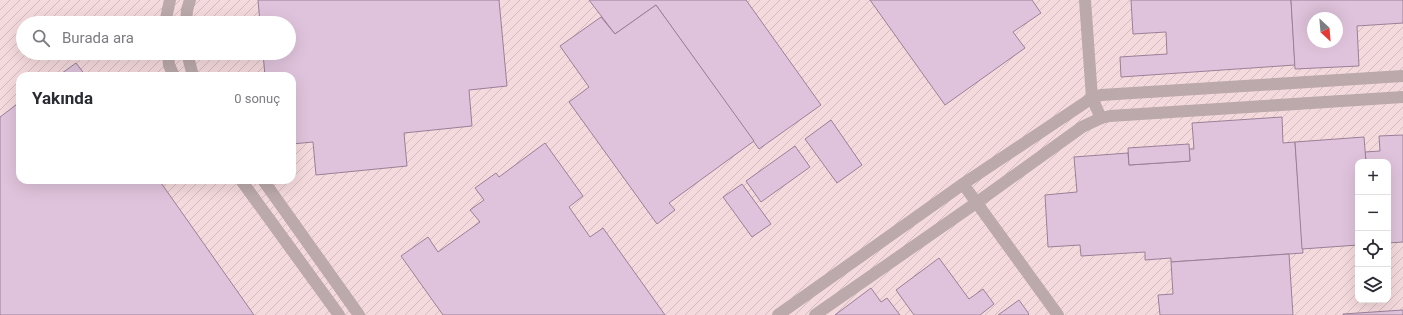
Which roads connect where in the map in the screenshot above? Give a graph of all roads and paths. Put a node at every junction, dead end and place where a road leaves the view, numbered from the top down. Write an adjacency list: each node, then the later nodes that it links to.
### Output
1 (170, 0): 4 (street)
2 (190, 0): 5 (street)
3 (1085, 0): 12 (street)
4 (167, 16)
5 (187, 16)
6 (169, 60): 8 (street)
7 (189, 60): 9 (street)
8 (172, 72)
9 (193, 72)
10 (1403, 76): 12 (street)
11 (1403, 97): 13 (street)
12 (1092, 98): 13 (street); 16 (street)
13 (1101, 118): 17 (street)
14 (244, 184): 18 (street)
15 (266, 184): 19 (street)
16 (963, 184): 17 (street); 20 (street)
17 (976, 203): 21 (street); 22 (street)
18 (339, 315)
19 (359, 315)
20 (778, 315)
21 (814, 315)
22 (1058, 315)

